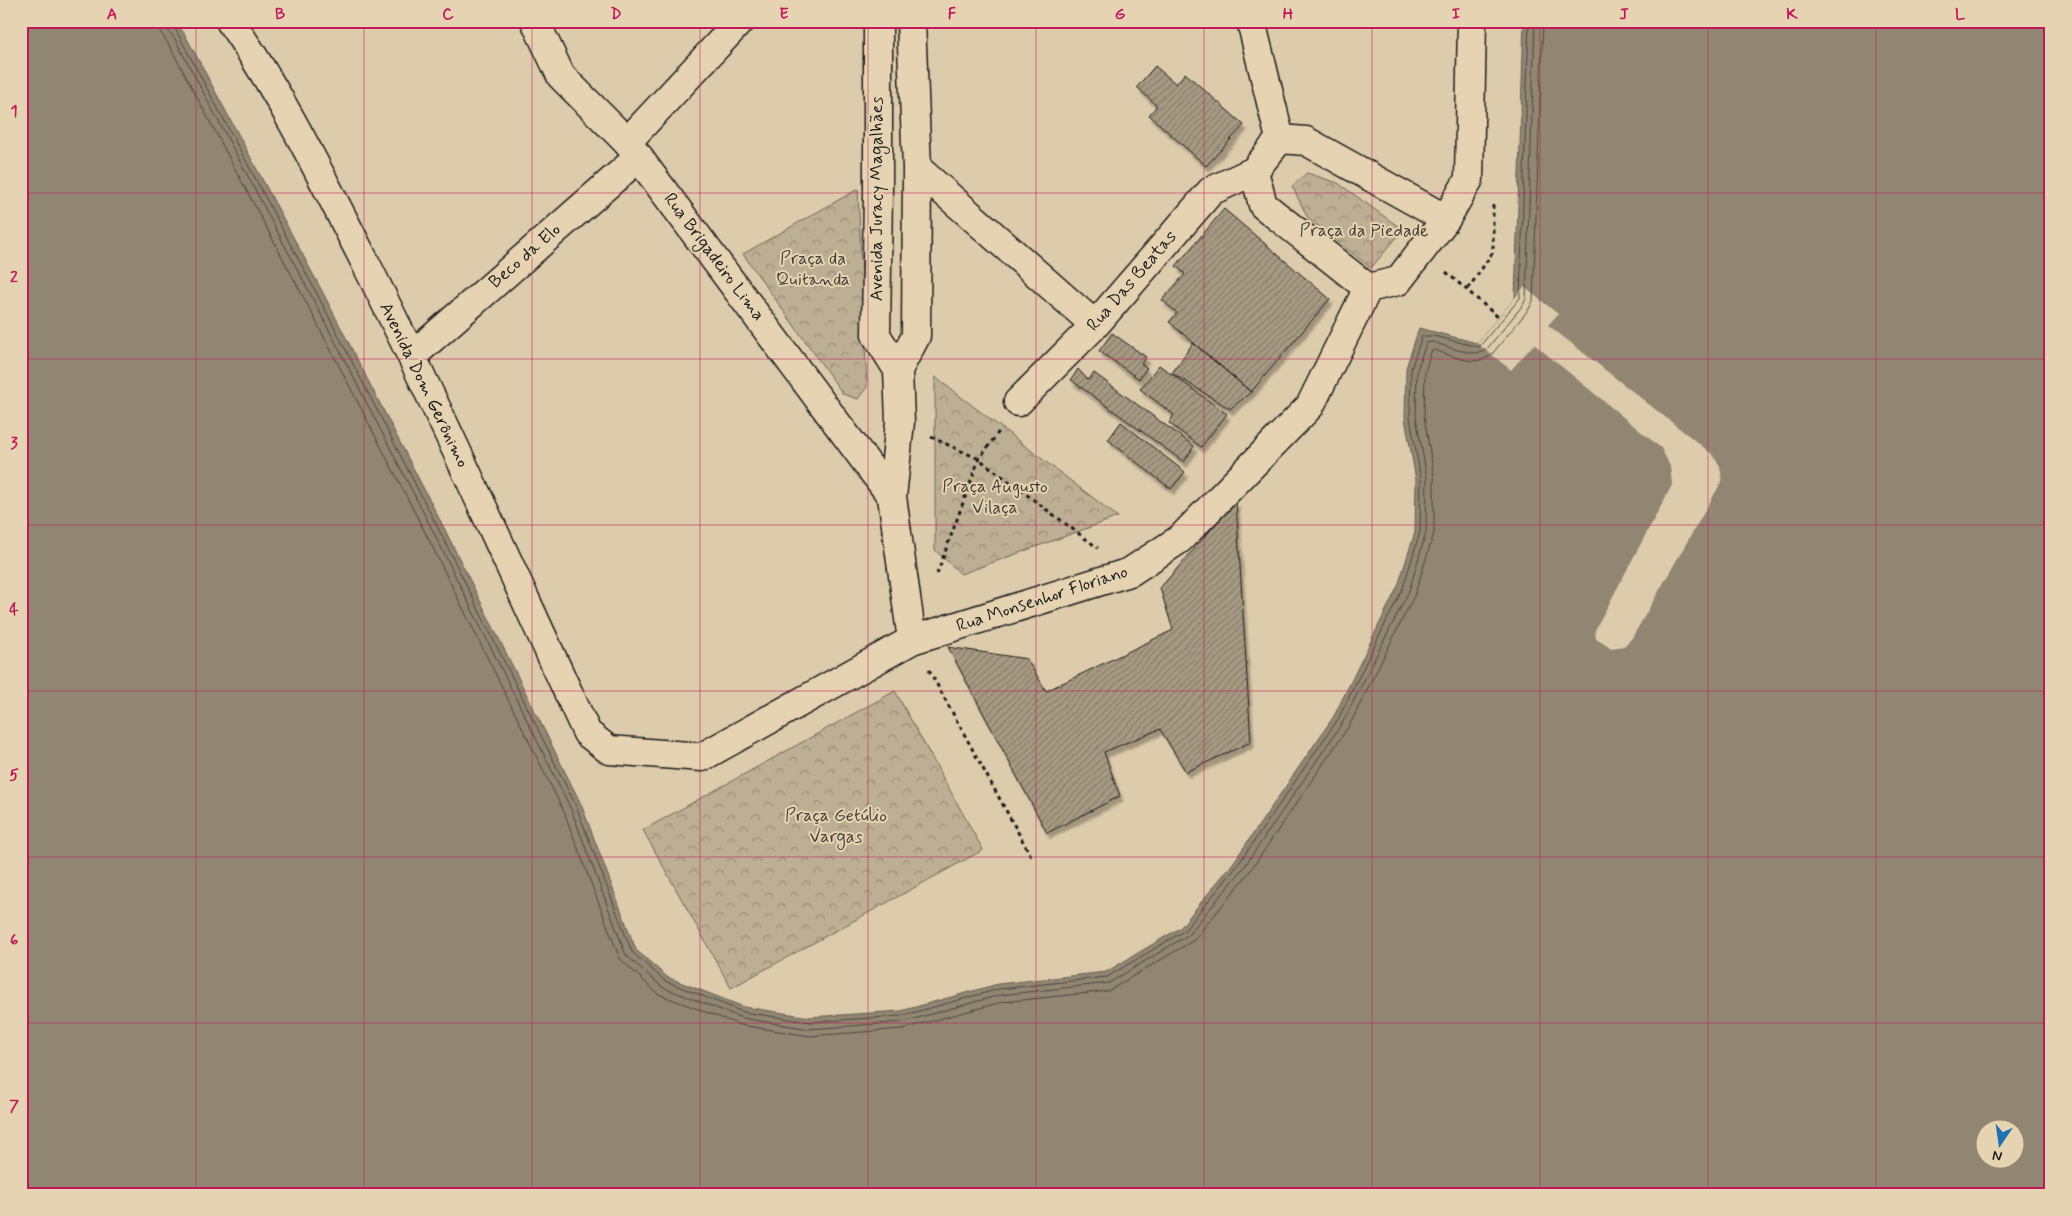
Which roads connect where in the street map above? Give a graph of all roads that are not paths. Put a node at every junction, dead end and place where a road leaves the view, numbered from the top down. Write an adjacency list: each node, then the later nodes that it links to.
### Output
1 (230, 21): 16 (street, Avenida Dom Gerônimo)
2 (535, 21): 9 (street, Rua Brigadeiro Lima)
3 (740, 21): 9 (street, Beco da Elo)
4 (878, 21): 12 (street, Avenida Juracy Magalhães)
5 (911, 21): 11 (street)
6 (1251, 21): 8 (street)
7 (1472, 21): 13 (street)
8 (1280, 139): 10 (street); 13 (street)
9 (633, 149): 16 (street, Beco da Elo); 19 (street, Rua Brigadeiro Lima)
10 (1254, 171): 14 (street); 15 (street, Rua Das Beatas)
11 (917, 178): 12 (street); 15 (street); 17 (street)
12 (878, 190): 17 (street, Avenida Juracy Magalhães)
13 (1446, 219): 14 (street)
14 (1368, 288): 20 (street, Rua Monsenhor Floriano)
15 (1095, 325): 18 (street, Rua Das Beatas)
16 (412, 356): 21 (street, Avenida Dom Gerônimo)
17 (898, 370): 19 (street, Avenida Juracy Magalhães)
18 (1018, 402)
19 (892, 497): 20 (street, Avenida Juracy Magalhães)
20 (912, 640): 21 (street, Rua Monsenhor Floriano)
21 (610, 750)

